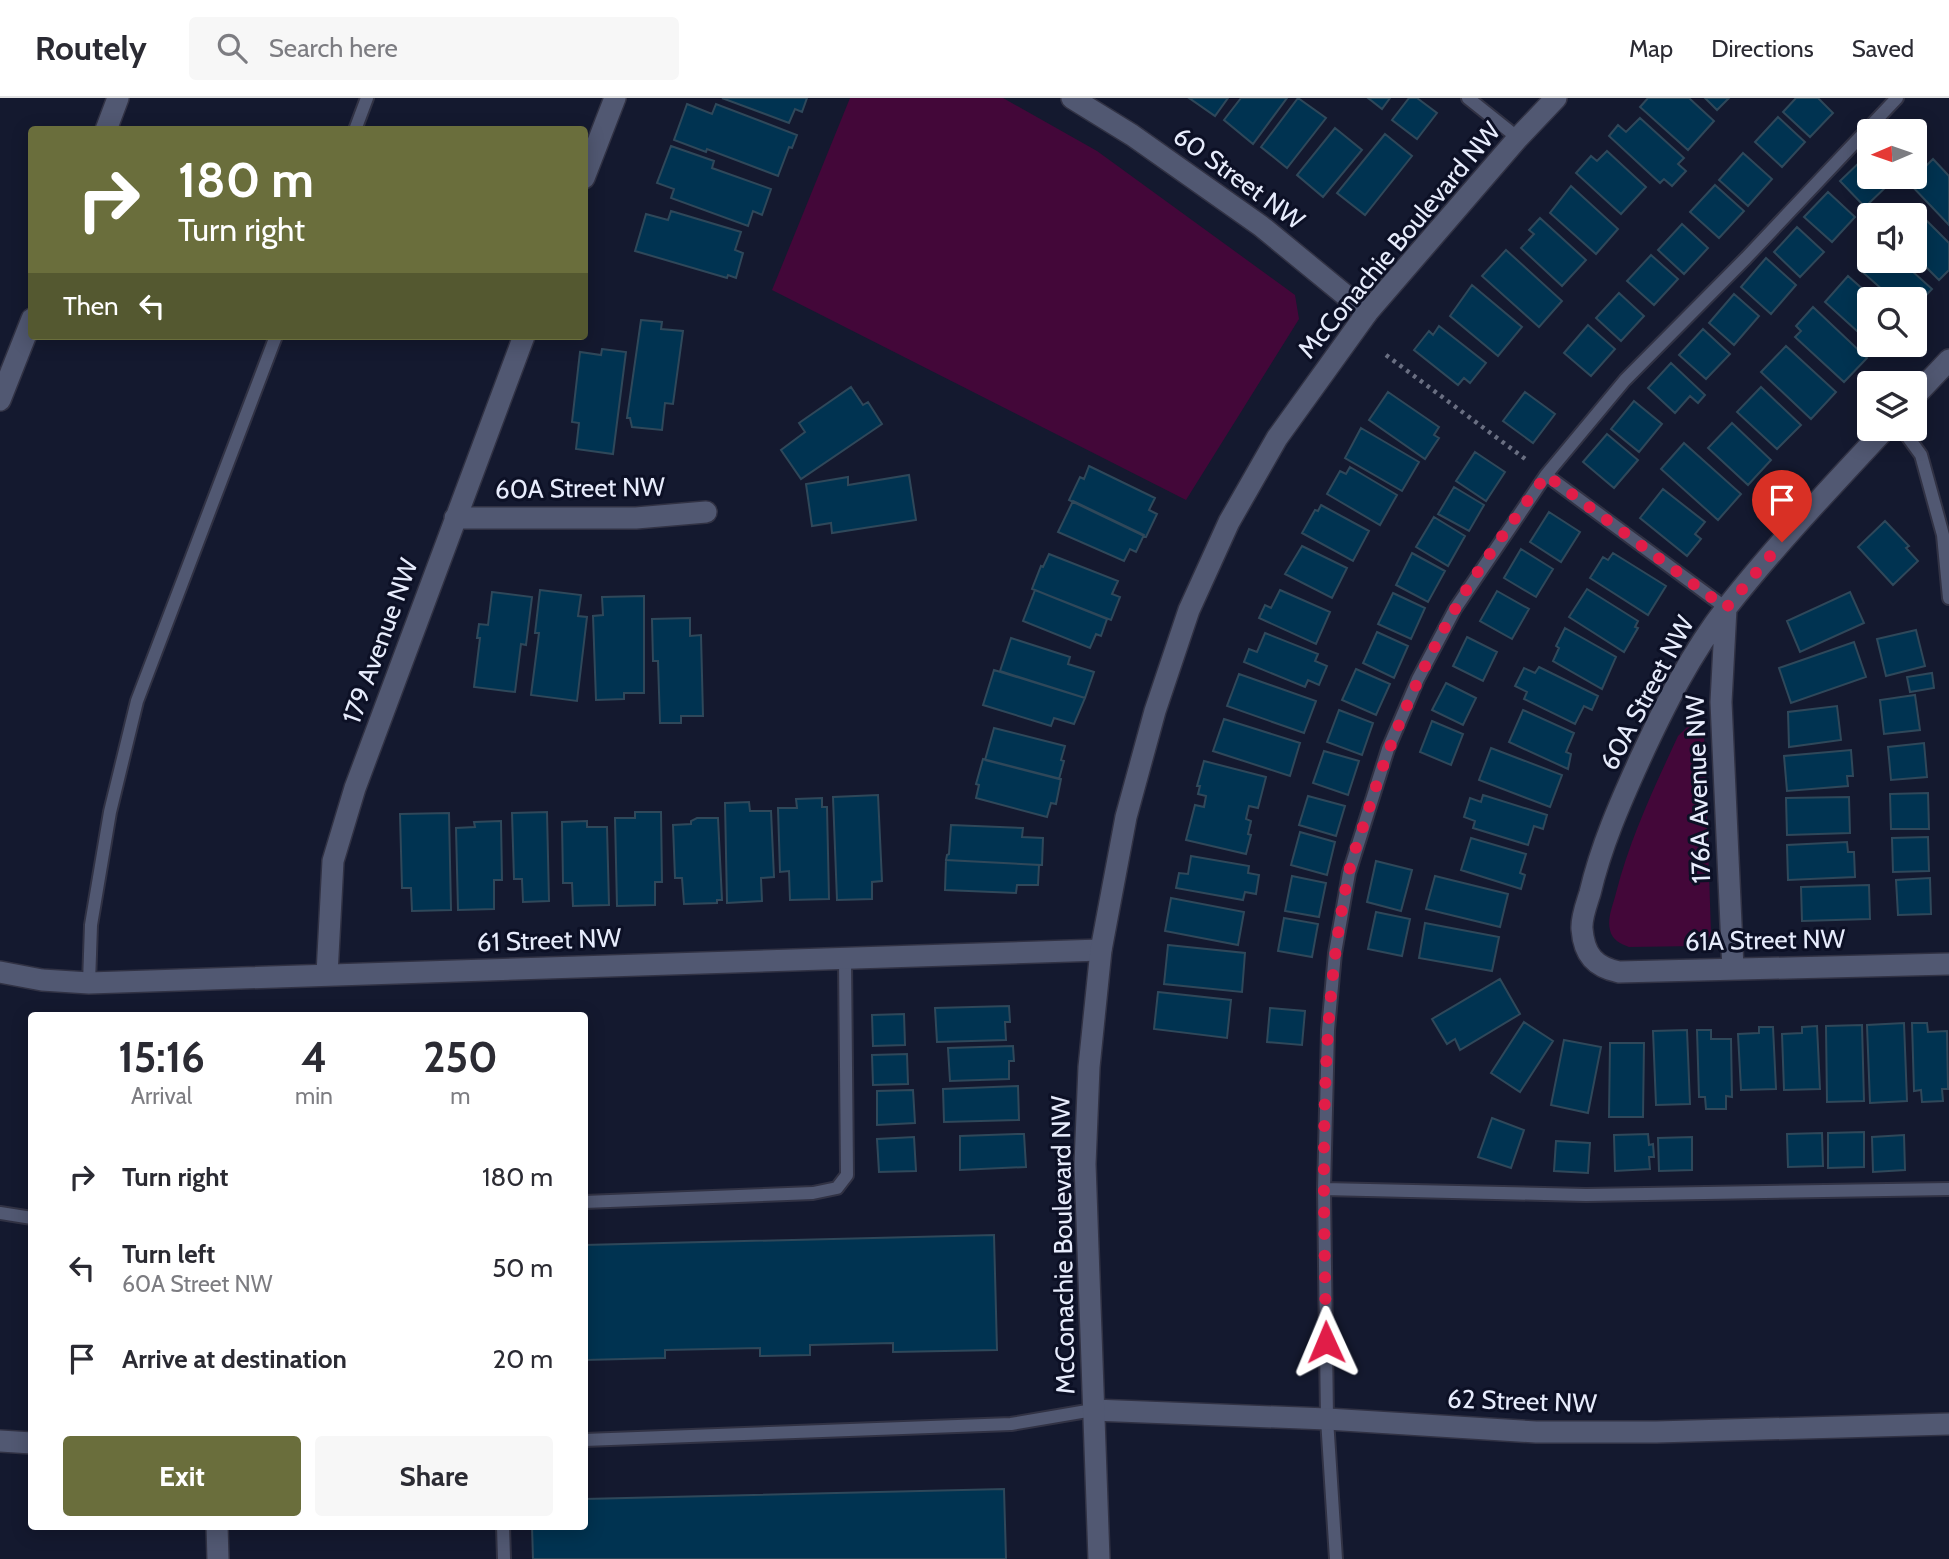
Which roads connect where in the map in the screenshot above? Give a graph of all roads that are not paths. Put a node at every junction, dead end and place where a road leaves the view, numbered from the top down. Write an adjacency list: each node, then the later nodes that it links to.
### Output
1 (118, 98): 8 (street)
2 (367, 98): 9 (lane)
3 (615, 98): 11 (street)
4 (1072, 98): 12 (street, 60 Street NW)
5 (1468, 98): 10 (lane)
6 (1556, 98): 10 (street, McConachie Boulevard NW)
7 (1897, 98): 21 (lane)
8 (108, 126)
9 (356, 126)
10 (1518, 138): 12 (street, McConachie Boulevard NW)
11 (588, 168)
12 (1367, 313): 26 (street, McConachie Boulevard NW)
13 (28, 329): 18 (street)
14 (274, 340): 33 (lane)
15 (523, 340): 23 (street, 179 Avenue NW)
16 (1949, 360): 17 (street)
17 (1927, 383)
18 (0, 400)
19 (1874, 441): 25 (street, 60A Street NW)
20 (1911, 441): 24 (lane)
21 (1546, 475): 25 (lane); 34 (lane)
22 (706, 512): 23 (street, 60A Street NW)
23 (456, 518): 32 (street, 179 Avenue NW)
24 (1949, 598)
25 (1726, 608): 27 (street, 60A Street NW); 30 (street, 176A Avenue NW)
26 (1101, 950): 28 (street, 61 Street NW); 39 (street, McConachie Boulevard NW)
27 (1588, 954): 30 (street, 61A Street NW)
28 (845, 959): 32 (street, 61 Street NW); 36 (lane)
29 (1949, 964): 30 (street, 61A Street NW)
30 (1733, 969)
31 (0, 972): 33 (street, 61 Street NW)
32 (327, 974): 33 (street, 61 Street NW)
33 (89, 982)
34 (1324, 1189): 35 (lane); 40 (lane)
35 (1949, 1189)
36 (588, 1202)
37 (0, 1213): 38 (lane)
38 (28, 1217)
39 (1093, 1410): 40 (street, 62 Street NW); 42 (lane); 49 (street, McConachie Boulevard NW)
40 (1327, 1419): 41 (street, 62 Street NW); 50 (lane)
41 (1949, 1424)
42 (588, 1440)
43 (0, 1441): 44 (street)
44 (28, 1443)
45 (217, 1530): 47 (street)
46 (503, 1530): 48 (lane)
47 (218, 1559)
48 (504, 1559)
49 (1099, 1559)
50 (1336, 1559)

